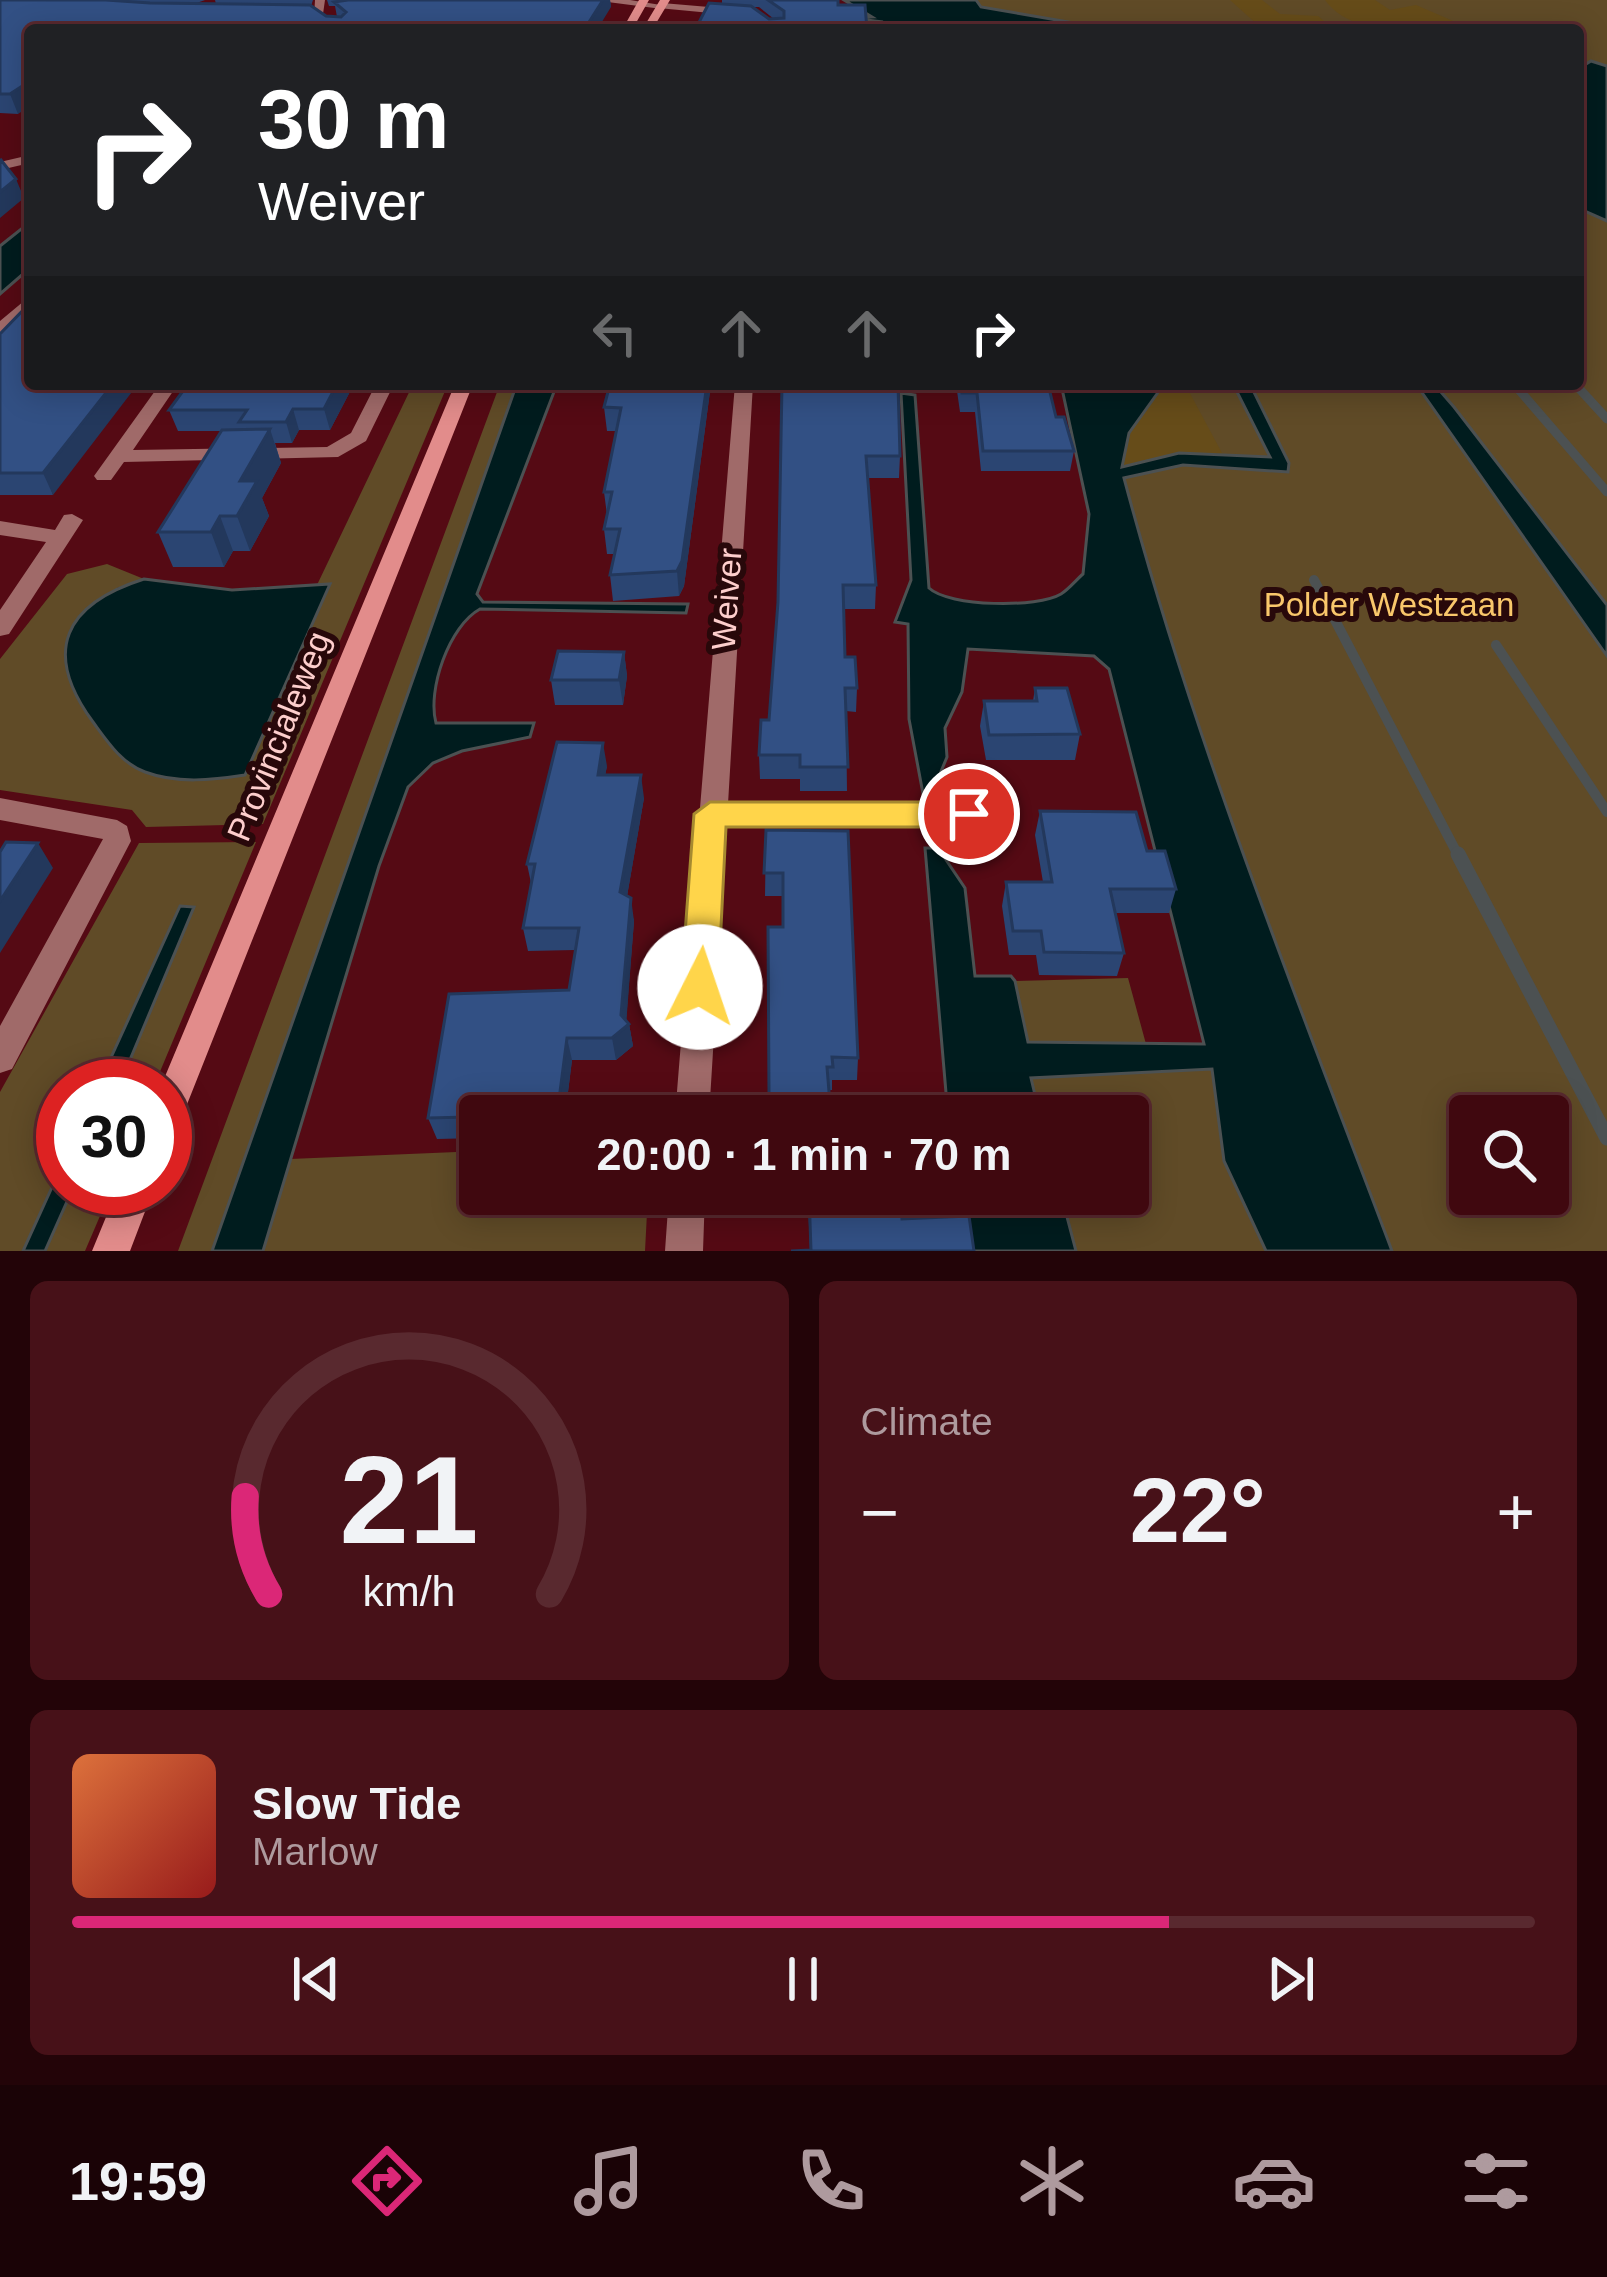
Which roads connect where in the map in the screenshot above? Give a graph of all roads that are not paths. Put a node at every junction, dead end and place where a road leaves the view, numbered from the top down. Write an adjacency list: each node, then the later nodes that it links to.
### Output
1 (320, 0): 7 (street)
2 (597, 0): 3 (street)
3 (643, 2): 4 (street)
4 (663, 3): 9 (street)
5 (341, 12): 7 (street)
6 (303, 14): 7 (street)
7 (318, 14): 8 (street)
8 (332, 24)
9 (768, 24)
10 (24, 307): 11 (street)
11 (0, 331)
12 (165, 390): 16 (street)
13 (382, 390): 16 (street)
14 (462, 390): 24 (main road, Provincialeweg)
15 (744, 390): 21 (street, Weiver)
16 (118, 456): 17 (street)
17 (104, 476)
18 (0, 528): 19 (street)
19 (0, 628)
20 (0, 809): 23 (street)
21 (710, 814): 22 (street); 25 (street, Weiver)
22 (969, 814)
23 (0, 1058)
24 (189, 1059)
25 (693, 1095)
26 (125, 1215): 28 (main road)
27 (686, 1215): 29 (street)
28 (111, 1251)
29 (684, 1251)

